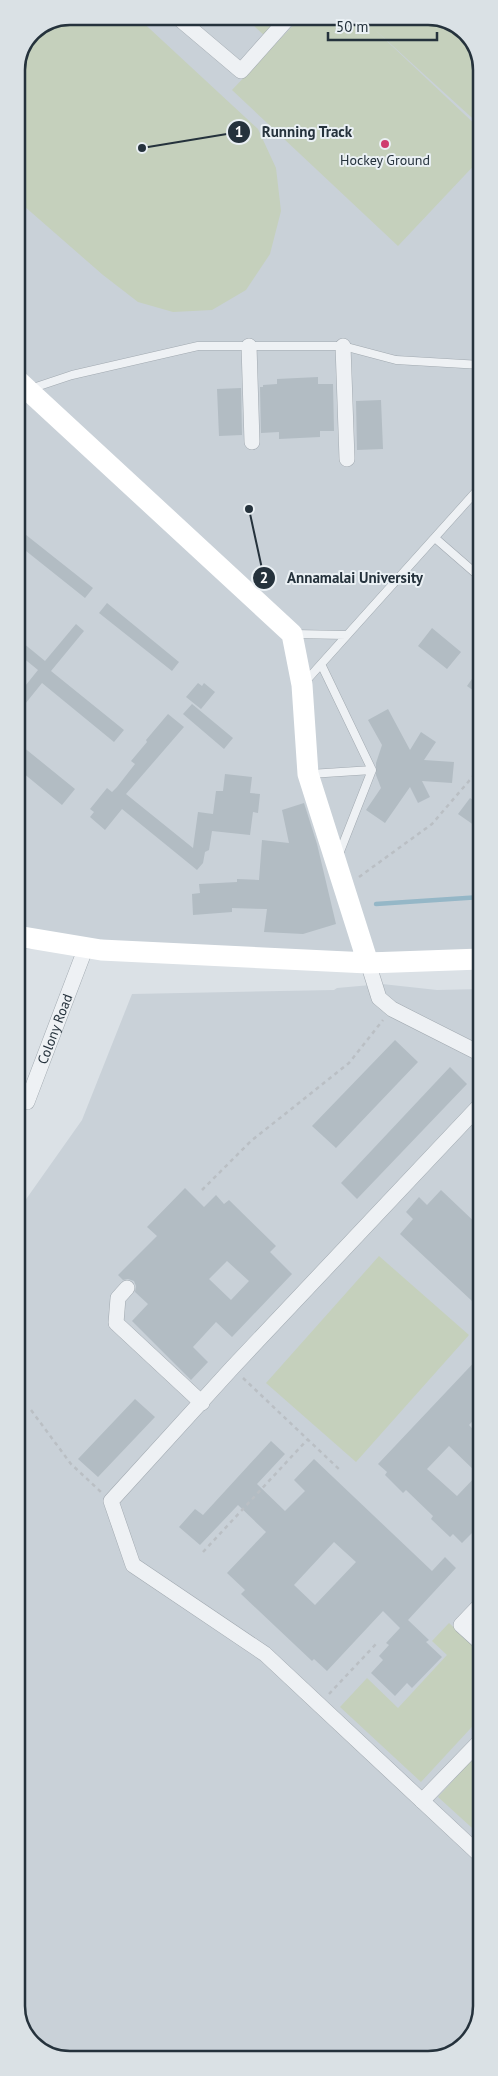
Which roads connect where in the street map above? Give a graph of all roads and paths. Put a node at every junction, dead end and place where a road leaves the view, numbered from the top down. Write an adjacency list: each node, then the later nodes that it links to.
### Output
1 (187, 25): 2 (street)
2 (282, 25)
3 (248, 346): 4 (lane); 6 (lane); 8 (street)
4 (343, 346): 5 (lane); 9 (street)
5 (473, 365)
6 (25, 384)
7 (25, 388): 13 (street)
8 (252, 442)
9 (347, 459)
10 (473, 495): 11 (lane)
11 (435, 538): 12 (lane); 14 (lane)
12 (473, 571)
13 (292, 634): 14 (lane); 16 (street)
14 (346, 635): 15 (lane)
15 (321, 664): 16 (lane); 17 (lane)
16 (302, 685): 18 (street)
17 (372, 770): 18 (lane); 20 (lane)
18 (308, 774): 20 (street)
19 (473, 776): 21 (path)
20 (336, 861): 21 (street)
21 (343, 888): 25 (street)
22 (25, 937): 23 (street)
23 (86, 947): 25 (street); 28 (street, Colony Road)
24 (473, 959): 25 (street)
25 (368, 962): 26 (street)
26 (392, 1009): 27 (street); 30 (path)
27 (473, 1050)
28 (25, 1101)
29 (473, 1112): 32 (street)
30 (202, 1190)
31 (127, 1288): 33 (street)
32 (232, 1368): 33 (street); 35 (path)
33 (202, 1402): 37 (street)
34 (30, 1410): 37 (path)
35 (308, 1440): 36 (path); 38 (path)
36 (341, 1470)
37 (111, 1501): 42 (street)
38 (203, 1552)
39 (473, 1612): 40 (street)
40 (473, 1636)
41 (376, 1644): 42 (path)
42 (319, 1704): 44 (street)
43 (473, 1748): 44 (street)
44 (422, 1801): 45 (street)
45 (473, 1849)

